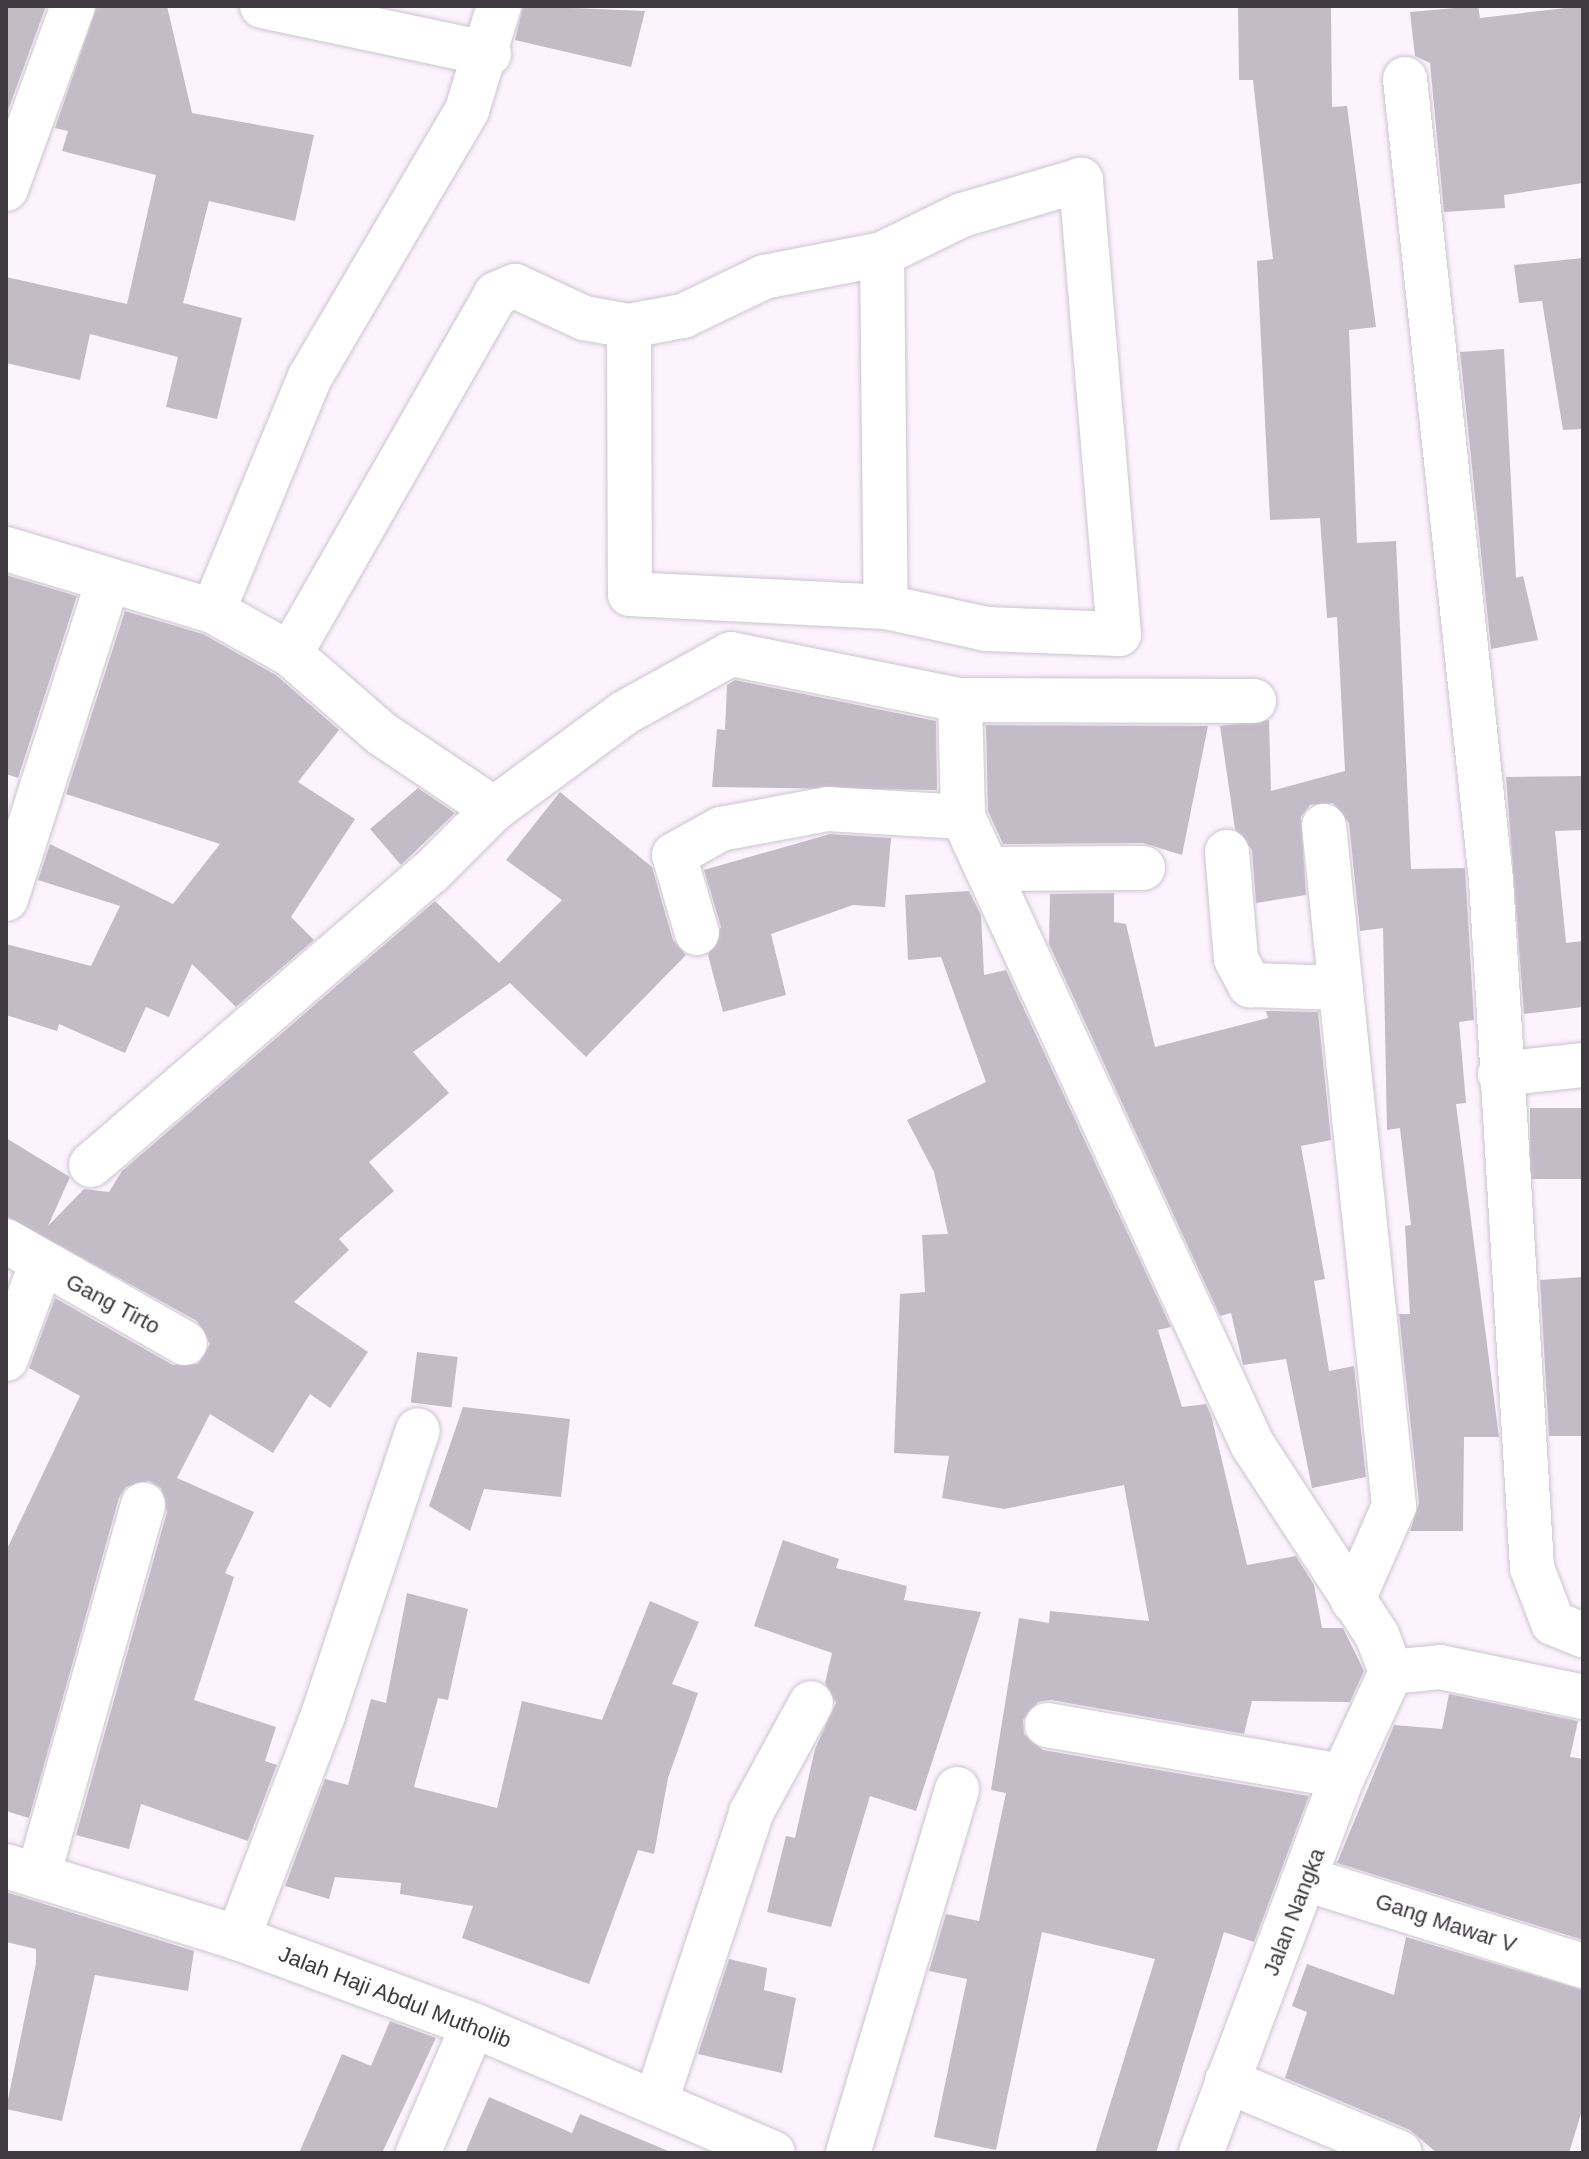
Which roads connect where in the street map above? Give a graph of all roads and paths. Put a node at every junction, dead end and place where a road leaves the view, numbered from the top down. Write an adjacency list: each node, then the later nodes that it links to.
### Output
1 (73, 6): 6 (street)
2 (262, 6): 4 (street)
3 (499, 6): 4 (street)
4 (489, 54): 12 (street)
5 (1405, 79): 26 (street)
6 (6, 189)
7 (882, 254): 8 (street); 11 (street); 11 (street)
8 (629, 326): 11 (street); 13 (street)
9 (6, 549): 10 (street)
10 (107, 584): 12 (street); 22 (street)
11 (886, 607)
12 (213, 611): 13 (street)
13 (290, 654): 16 (street)
14 (960, 700): 15 (street); 16 (street); 17 (street)
15 (1254, 701)
16 (494, 809): 27 (street)
17 (963, 817): 21 (street); 23 (street)
18 (1324, 826): 24 (street)
19 (1227, 852): 24 (street)
20 (1143, 868): 21 (street)
21 (988, 869): 33 (street)
22 (6, 899)
23 (697, 933)
24 (1341, 988): 33 (street)
25 (1583, 1065): 26 (street)
26 (1500, 1074): 34 (street)
27 (91, 1165)
28 (23, 1253): 29 (street, Gang Tirto); 30 (street, Gang Tirto)
29 (185, 1343)
30 (6, 1359)
31 (418, 1430): 43 (street)
32 (143, 1505): 41 (street)
33 (1353, 1600): 35 (street)
34 (1583, 1635)
35 (1391, 1672): 36 (street); 39 (street, Jalan Nangka)
36 (1583, 1697)
37 (811, 1703): 47 (street)
38 (1047, 1725): 39 (street)
39 (1343, 1776): 42 (street, Jalan Nangka)
40 (957, 1789): 50 (street)
41 (22, 1871): 43 (street, Jalah Haji Abdul Mutholib)
42 (1309, 1880): 44 (street, Gang Mawar V); 46 (street, Jalan Nangka)
43 (238, 1938): 45 (street, Jalah Haji Abdul Mutholib)
44 (1583, 1966)
45 (473, 2025): 47 (street, Jalah Haji Abdul Mutholib); 48 (street)
46 (1227, 2081): 51 (street, Jalan Nangka); 52 (street)
47 (657, 2098): 49 (street, Jalah Haji Abdul Mutholib)
48 (418, 2153)
49 (773, 2153)
50 (848, 2153)
51 (1201, 2153)
52 (1400, 2153)

